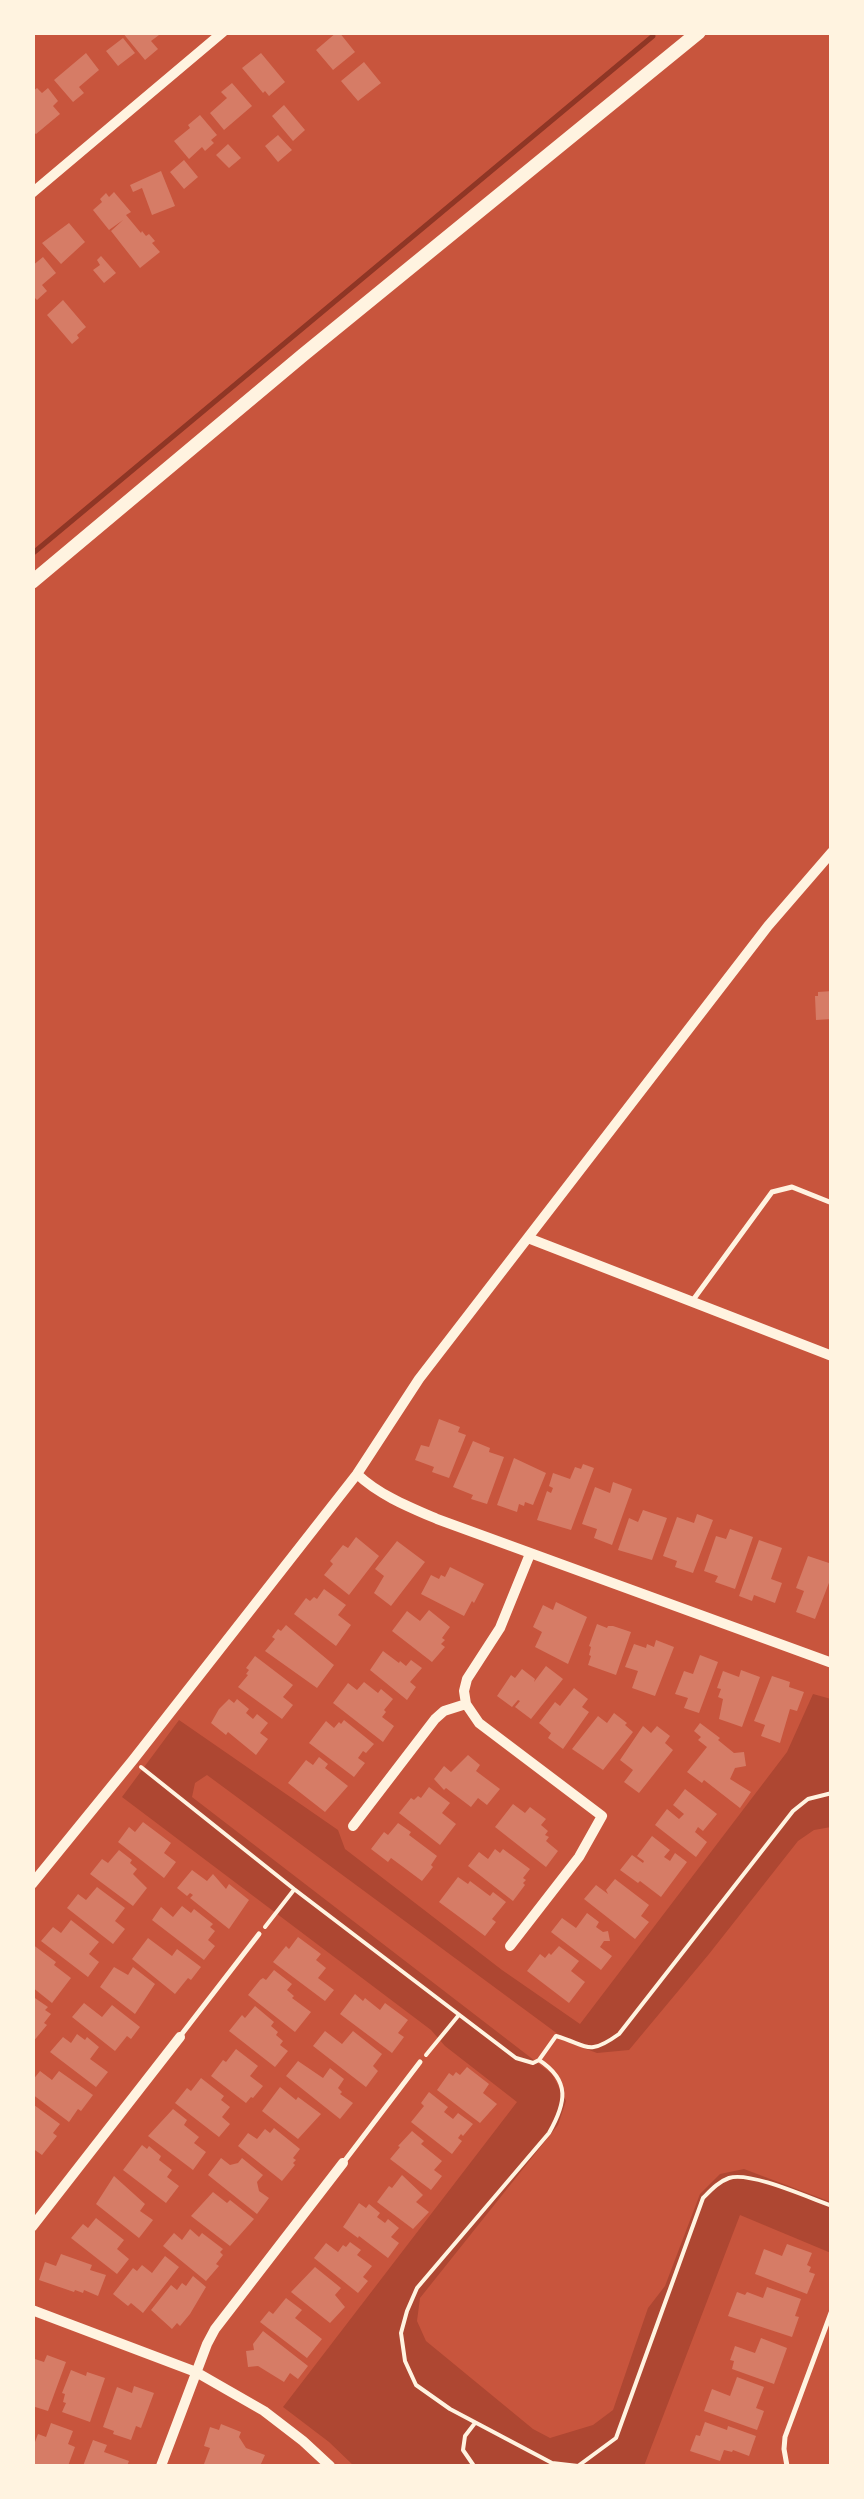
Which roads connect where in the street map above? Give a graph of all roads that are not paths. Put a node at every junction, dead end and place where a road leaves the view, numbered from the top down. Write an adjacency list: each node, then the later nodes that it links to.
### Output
1 (223, 32): 3 (street)
2 (699, 32): 4 (main road)
3 (33, 191)
4 (32, 582)
5 (832, 852): 7 (street)
6 (832, 1203): 8 (lane)
7 (528, 1238): 8 (street); 10 (street)
8 (692, 1302): 9 (street)
9 (832, 1356)
10 (357, 1474): 11 (street); 15 (street)
11 (530, 1554): 12 (street); 13 (street)
12 (832, 1663)
13 (466, 1704): 14 (street); 17 (street)
14 (353, 1826)
15 (32, 1884)
16 (258, 1934): 18 (lane)
17 (510, 1946)
18 (180, 2037): 21 (street)
19 (420, 2062): 20 (lane)
20 (343, 2164): 24 (street)
21 (32, 2228)
22 (32, 2310): 24 (street)
23 (832, 2310): 27 (lane)
24 (196, 2372): 25 (street); 26 (street)
25 (161, 2466)
26 (330, 2466)
27 (787, 2466)

